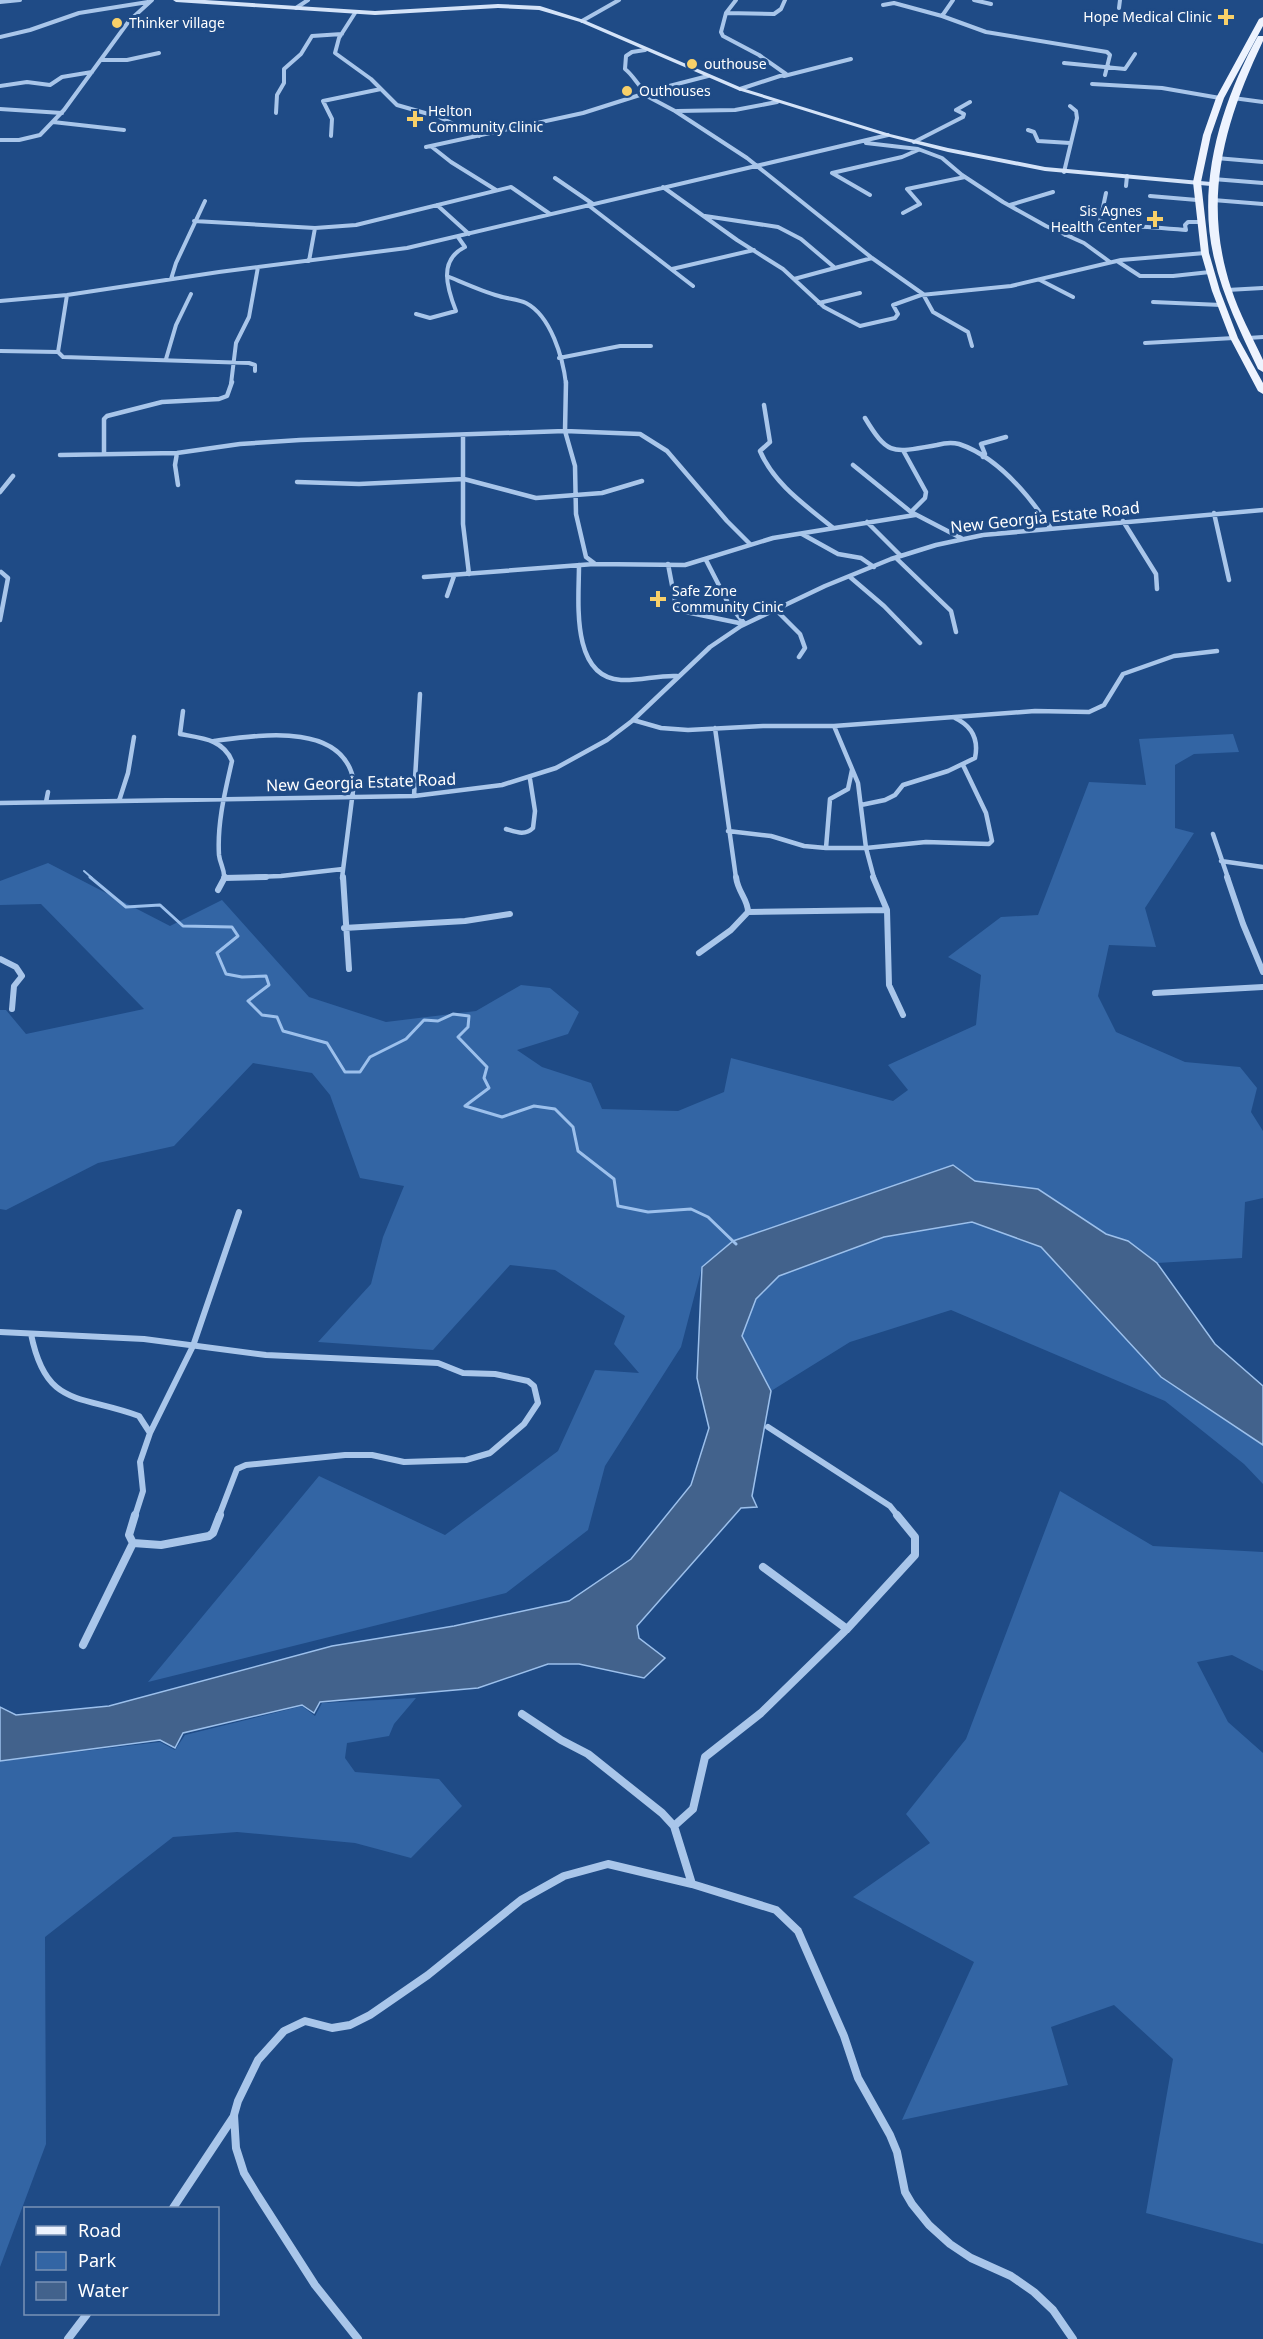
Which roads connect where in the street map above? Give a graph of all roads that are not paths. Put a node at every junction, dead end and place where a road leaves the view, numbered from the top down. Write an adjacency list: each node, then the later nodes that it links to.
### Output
1 (20, 0): 11 (street)
2 (176, 0): 12 (street)
3 (308, 0): 15 (street)
4 (619, 0): 21 (street)
5 (736, 0): 18 (street)
6 (784, 0): 18 (street)
7 (953, 0): 19 (street)
8 (974, 0): 13 (street)
9 (1120, 0): 16 (street)
10 (150, 1): 24 (street); 29 (street)
11 (0, 2)
12 (258, 2): 15 (street)
13 (991, 4)
14 (883, 5): 19 (street)
15 (296, 8): 17 (street)
16 (1119, 8)
17 (355, 13): 21 (street); 22 (street)
18 (726, 13): 35 (street)
19 (942, 16): 31 (street)
20 (1263, 19): 41 (main road)
21 (582, 21): 25 (street)
22 (342, 34): 38 (street); 50 (street)
23 (1263, 34): 42 (main road)
24 (0, 37)
25 (645, 50): 34 (street); 40 (street)
26 (159, 53): 29 (street)
27 (1135, 54): 31 (street)
28 (851, 59): 35 (street)
29 (101, 60): 32 (street)
30 (1064, 63): 31 (street)
31 (1107, 67): 33 (street)
32 (92, 72): 37 (street); 49 (street)
33 (1105, 75)
34 (708, 76): 39 (street); 40 (street)
35 (783, 76): 39 (street)
36 (1092, 84): 41 (street)
37 (0, 86)
38 (381, 89): 55 (street); 56 (street)
39 (740, 89): 43 (street)
40 (645, 93): 48 (street); 56 (street)
41 (1220, 98): 73 (main road)
42 (1233, 98): 45 (street); 65 (main road)
43 (777, 102): 48 (street); 54 (street)
44 (970, 102): 59 (street)
45 (1263, 102)
46 (1070, 106): 60 (street)
47 (0, 109): 49 (street)
48 (675, 111): 67 (street)
49 (62, 112): 51 (street)
50 (276, 113)
51 (53, 122): 52 (street); 57 (street)
52 (124, 130)
53 (1028, 130): 60 (street)
54 (888, 135): 58 (street); 59 (street)
55 (331, 136)
56 (479, 136): 63 (street)
57 (0, 140)
58 (860, 142): 64 (street); 67 (street)
59 (914, 142): 61 (street)
60 (1070, 143): 68 (street)
61 (927, 145): 64 (street); 68 (street)
62 (426, 147): 63 (street)
63 (432, 147): 77 (street)
64 (920, 149): 70 (street); 80 (street)
65 (1216, 158): 66 (street); 72 (main road)
66 (1263, 162)
67 (756, 166): 76 (street); 101 (street)
68 (1064, 172): 69 (street)
69 (1127, 176): 73 (street); 75 (street)
70 (965, 177): 88 (street); 89 (street)
71 (555, 178): 85 (street)
72 (1212, 181): 73 (street); 74 (street); 82 (main road)
73 (1197, 182): 84 (main road)
74 (1263, 183)
75 (1126, 186)
76 (663, 187): 85 (street); 91 (street)
77 (496, 190): 87 (street); 90 (street)
78 (1053, 192): 88 (street)
79 (1106, 193): 94 (street)
80 (870, 195)
81 (1150, 196): 84 (street)
82 (1212, 200): 86 (street); 115 (main road)
83 (205, 201): 92 (street)
84 (1197, 201): 93 (main road)
85 (590, 204): 90 (street); 107 (street)
86 (1263, 204)
87 (437, 205): 95 (street); 96 (street)
88 (1010, 205): 97 (street)
89 (903, 213)
90 (550, 214): 96 (street)
91 (703, 216): 99 (street); 106 (street)
92 (194, 221): 95 (street); 110 (street)
93 (1200, 222): 94 (street); 100 (main road)
94 (1098, 226): 97 (street)
95 (315, 228): 102 (street)
96 (470, 234): 98 (street)
97 (1065, 235): 104 (street)
98 (458, 237): 102 (street); 109 (street)
99 (754, 250): 107 (street); 111 (street)
100 (1205, 253): 103 (street); 108 (main road)
101 (872, 258): 106 (street); 118 (street)
102 (309, 261): 105 (street)
103 (1117, 261): 104 (street); 108 (street)
104 (1110, 262): 112 (street)
105 (258, 267): 110 (street); 136 (street)
106 (834, 267): 111 (street)
107 (672, 269): 113 (street)
108 (1210, 272): 124 (main road)
109 (447, 276): 125 (street); 134 (street)
110 (171, 279): 119 (street)
111 (794, 279): 123 (street)
112 (1040, 280): 118 (street); 120 (street)
113 (693, 286)
114 (1263, 288): 115 (street)
115 (1227, 290): 128 (main road)
116 (861, 293): 123 (street)
117 (191, 294): 135 (street)
118 (923, 294): 123 (street); 131 (street)
119 (67, 295): 121 (street); 133 (street)
120 (1073, 297)
121 (0, 301)
122 (1153, 302): 124 (street)
123 (819, 303)
124 (1221, 305): 127 (main road)
125 (416, 314)
126 (1263, 337): 128 (street)
127 (1234, 338): 129 (street); 139 (main road)
128 (1248, 338): 137 (main road)
129 (1145, 342)
130 (651, 346): 134 (street)
131 (972, 346)
132 (0, 351): 133 (street)
133 (58, 352): 135 (street)
134 (559, 358): 142 (street)
135 (166, 359): 136 (street)
136 (232, 363): 138 (street); 147 (street)
137 (1263, 369)
138 (255, 371)
139 (1263, 391)
140 (764, 405): 163 (street)
141 (865, 418): 145 (street)
142 (565, 432): 143 (street); 157 (street); 167 (street)
143 (463, 435): 146 (street); 152 (street)
144 (1006, 437): 149 (street)
145 (904, 452): 149 (street); 160 (street)
146 (177, 453): 147 (street); 155 (street)
147 (104, 454): 148 (street)
148 (60, 455)
149 (983, 457): 164 (street)
150 (853, 465): 160 (street)
151 (13, 476): 156 (street)
152 (464, 479): 153 (street); 157 (street); 175 (street)
153 (297, 482)
154 (642, 482): 157 (street)
155 (178, 485)
156 (0, 492)
157 (575, 496): 170 (street)
158 (1263, 510): 159 (street, New Georgia Estate Road)
159 (1214, 513): 161 (street, New Georgia Estate Road); 179 (street)
160 (913, 514): 162 (street); 166 (street)
161 (1123, 521): 164 (street, New Georgia Estate Road); 180 (street)
162 (867, 522): 163 (street); 168 (street)
163 (832, 527): 165 (street)
164 (1050, 527): 166 (street, New Georgia Estate Road)
165 (802, 534): 167 (street); 173 (street)
166 (962, 538): 168 (street, New Georgia Estate Road)
167 (750, 544): 169 (street)
168 (898, 557): 173 (street, New Georgia Estate Road); 185 (street)
169 (706, 560): 171 (street); 184 (street)
170 (594, 564): 171 (street); 172 (street)
171 (668, 564): 184 (street)
172 (579, 565): 175 (street); 189 (street)
173 (873, 567): 178 (street, New Georgia Estate Road)
174 (1, 572): 183 (street)
175 (469, 574): 176 (street)
176 (454, 576): 177 (street); 181 (street)
177 (424, 577)
178 (850, 577): 182 (street, New Georgia Estate Road); 186 (street)
179 (1229, 580)
180 (1157, 589)
181 (447, 596)
182 (775, 609): 184 (street, New Georgia Estate Road); 188 (street)
183 (0, 620)
184 (745, 624): 189 (street, New Georgia Estate Road)
185 (956, 632)
186 (920, 643)
187 (1217, 651): 192 (street)
188 (799, 657)
189 (677, 676): 193 (street, New Georgia Estate Road)
190 (420, 694): 202 (street)
191 (183, 711): 197 (street)
192 (954, 718): 194 (street); 198 (street)
193 (633, 720): 195 (street); 200 (street, New Georgia Estate Road)
194 (834, 726): 195 (street); 199 (street)
195 (715, 728): 210 (street)
196 (135, 736): 205 (street)
197 (214, 741): 203 (street); 204 (street)
198 (963, 765): 208 (street); 213 (street)
199 (852, 769): 208 (street); 212 (street)
200 (530, 779): 202 (street, New Georgia Estate Road); 209 (street)
201 (48, 792): 206 (street)
202 (414, 796): 203 (street, New Georgia Estate Road)
203 (353, 798): 204 (street, New Georgia Estate Road); 216 (street)
204 (224, 799): 205 (street, New Georgia Estate Road); 217 (street)
205 (118, 801): 206 (street, New Georgia Estate Road)
206 (46, 802): 207 (street, New Georgia Estate Road)
207 (0, 803)
208 (861, 805): 213 (street)
209 (506, 829)
210 (728, 831): 212 (street); 220 (street)
211 (1214, 834): 214 (street)
212 (826, 848): 213 (street)
213 (866, 848): 219 (street)
214 (1221, 861): 215 (street); 226 (street)
215 (1263, 867)
216 (343, 869): 217 (street); 222 (street)
217 (224, 878): 218 (street)
218 (218, 890)
219 (886, 910): 220 (street); 230 (street)
220 (748, 912): 223 (street)
221 (510, 914): 222 (street)
222 (344, 928): 225 (street)
223 (699, 953)
224 (0, 959): 229 (street)
225 (349, 969)
226 (1263, 972)
227 (1263, 987): 228 (street)
228 (1155, 993)
229 (12, 1009)
230 (903, 1015)
231 (239, 1212): 234 (street)
232 (0, 1332): 233 (street)
233 (31, 1334): 234 (street); 236 (street)
234 (193, 1346): 236 (street); 237 (street)
235 (768, 1427): 239 (street)
236 (150, 1433): 237 (street)
237 (133, 1543): 240 (street)
238 (763, 1568): 239 (street)
239 (847, 1629): 242 (street)
240 (82, 1645)
241 (522, 1714): 242 (street)
242 (674, 1826): 243 (street)
243 (692, 1884): 244 (street); 249 (street)
244 (234, 2115): 245 (street); 248 (street)
245 (173, 2207)
246 (86, 2315): 247 (street)
247 (68, 2339)
248 (358, 2339)
249 (1073, 2339)

